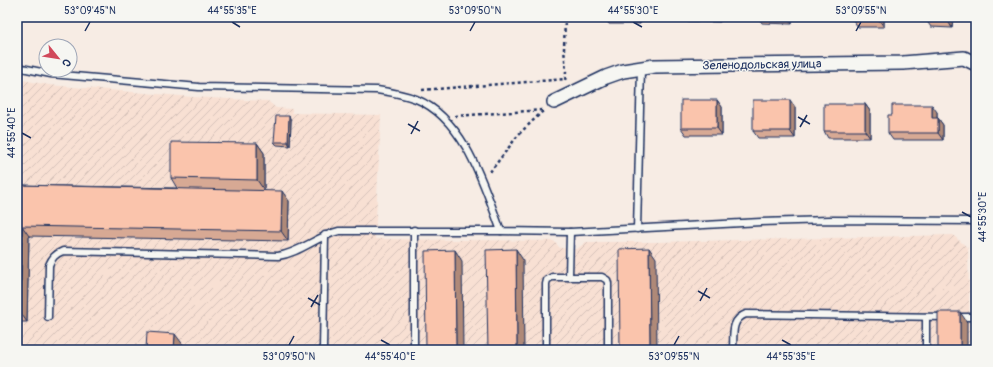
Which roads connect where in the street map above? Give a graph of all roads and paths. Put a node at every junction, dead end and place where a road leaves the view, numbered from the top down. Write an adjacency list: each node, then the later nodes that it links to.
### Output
1 (565, 17): 5 (path)
2 (976, 64): 4 (street, Зеленодольская улица)
3 (17, 67): 8 (lane)
4 (641, 68): 7 (street, Зеленодольская улица); 11 (lane)
5 (566, 79): 6 (path); 7 (path)
6 (419, 91)
7 (549, 106): 8 (path); 9 (path)
8 (442, 117): 9 (lane)
9 (483, 184): 13 (lane)
10 (976, 220): 11 (lane)
11 (637, 229): 14 (lane)
12 (414, 230): 13 (lane); 15 (lane); 21 (lane)
13 (501, 231): 14 (lane)
14 (570, 232): 16 (lane)
15 (325, 235): 18 (lane); 20 (lane)
16 (569, 277): 22 (lane); 23 (lane)
17 (926, 316): 19 (lane); 24 (lane); 25 (lane)
18 (48, 317)
19 (976, 317)
20 (323, 350)
21 (414, 350)
22 (546, 350)
23 (608, 350)
24 (733, 350)
25 (926, 350)

